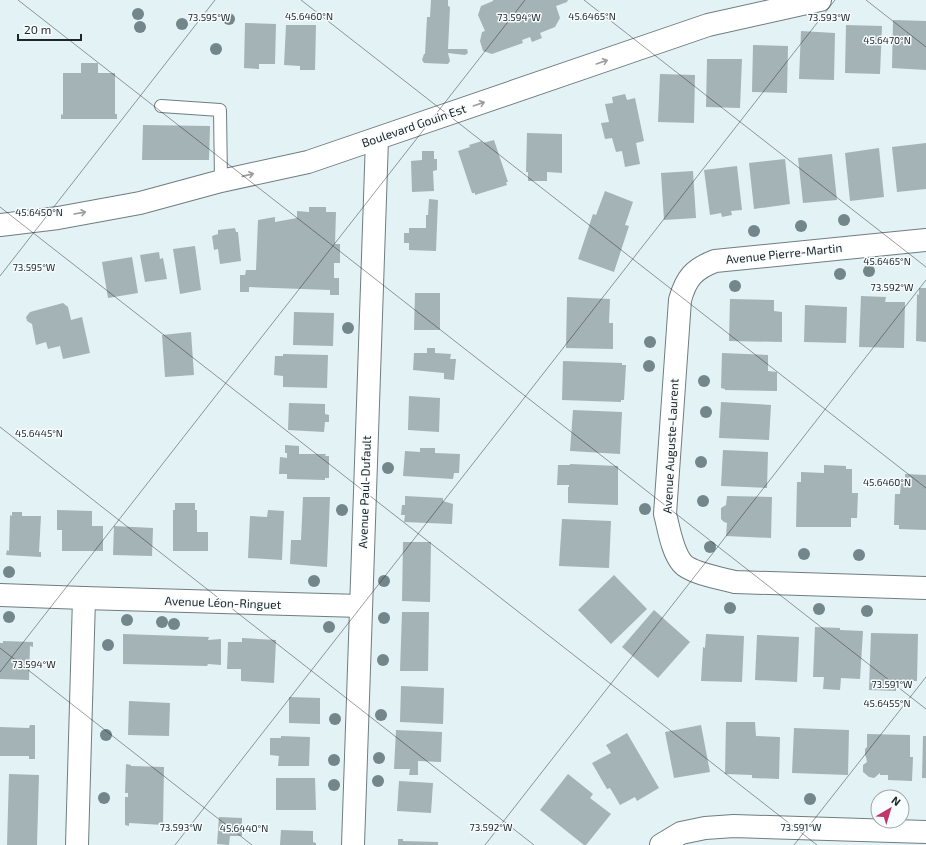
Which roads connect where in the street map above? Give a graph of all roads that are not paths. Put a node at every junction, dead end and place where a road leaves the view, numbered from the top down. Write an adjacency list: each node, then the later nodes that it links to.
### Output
1 (820, 0): 3 (street, Boulevard Gouin Est, one-way to 1)
2 (161, 106): 4 (lane)
3 (377, 139): 4 (street, Boulevard Gouin Est, one-way to 3); 11 (street, Avenue Paul-Dufault)
4 (221, 181): 5 (street, Boulevard Gouin Est, one-way to 4)
5 (0, 225)
6 (926, 240): 7 (street, Avenue Pierre-Martin)
7 (692, 274): 8 (street, Avenue Auguste-Laurent)
8 (926, 588)
9 (0, 595): 10 (street, Avenue Léon-Ringuet)
10 (84, 598): 11 (street, Avenue Léon-Ringuet); 13 (street)
11 (361, 606): 14 (street, Avenue Paul-Dufault)
12 (926, 832): 15 (street)
13 (77, 845)
14 (353, 845)
15 (661, 845)

